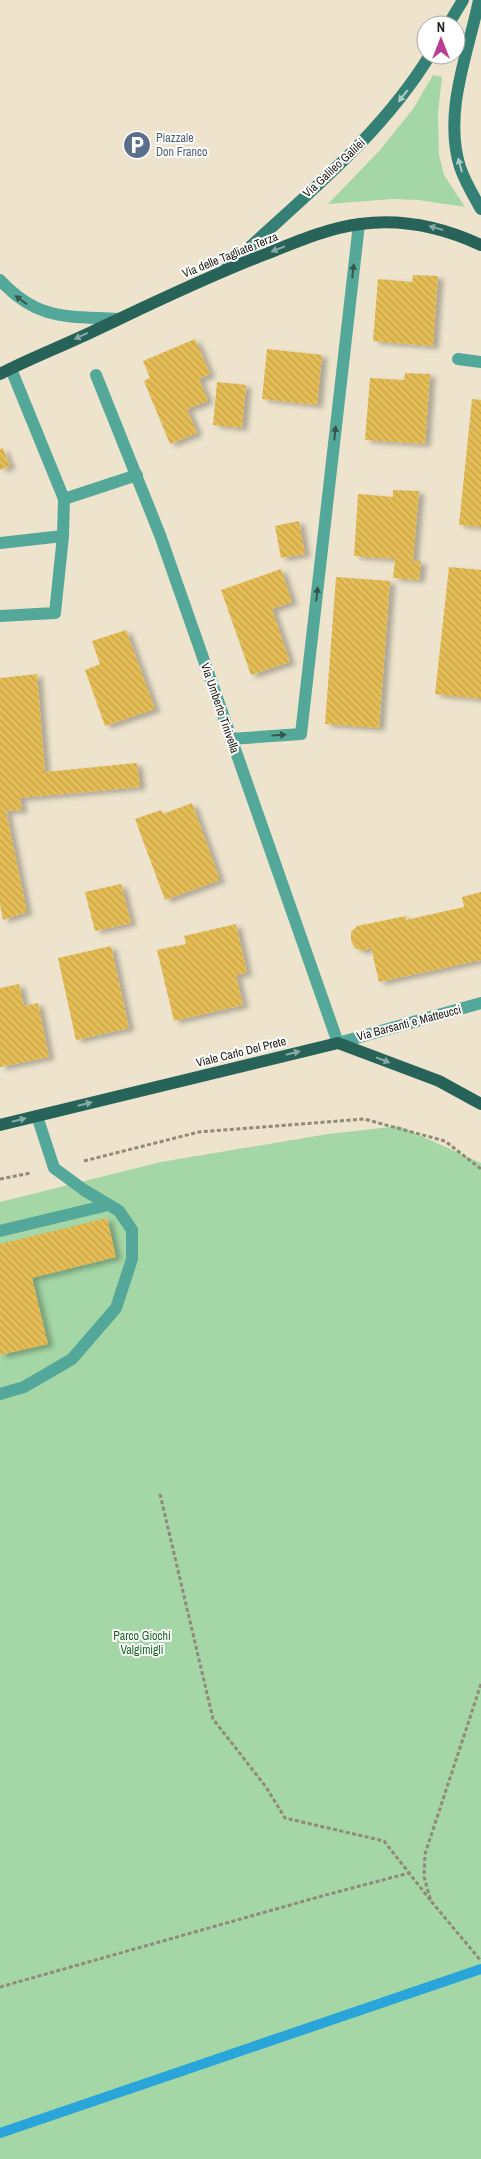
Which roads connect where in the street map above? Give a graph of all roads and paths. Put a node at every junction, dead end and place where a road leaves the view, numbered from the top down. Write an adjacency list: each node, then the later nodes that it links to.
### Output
1 (463, 0): 3 (main road)
2 (479, 0): 5 (main road, one-way to 2)
3 (454, 15)
4 (424, 65): 8 (main road, Via Galileo Galilei, one-way to 8)
5 (481, 208)
6 (359, 224): 7 (main road, Via delle Tagliate Terza, one-way to 6); 8 (main road, Via delle Tagliate Terza, one-way to 8); 20 (street, one-way to 6)
7 (481, 245)
8 (226, 269): 10 (main road, Via delle Tagliate Terza)
9 (0, 280): 10 (street, one-way to 9)
10 (118, 319): 13 (main road, Via delle Tagliate Terza, one-way to 13)
11 (458, 359): 12 (street)
12 (481, 362)
13 (5, 371): 16 (street)
14 (96, 375): 15 (street, Via Umberto Tinivella)
15 (137, 475): 16 (street); 20 (street, Via Umberto Tinivella)
16 (64, 499): 17 (street)
17 (63, 536): 18 (street); 19 (street)
18 (0, 543)
19 (0, 616)
20 (231, 739): 22 (street, Via Umberto Tinivella)
21 (481, 1003): 22 (street, Via Barsanti e Matteucci)
22 (338, 1042): 23 (main road, one-way to 23); 24 (main road, Viale Carlo Del Prete, one-way to 22)
23 (481, 1104)
24 (37, 1116): 25 (main road, Viale Carlo Del Prete, one-way to 24); 26 (street)
25 (0, 1125)
26 (54, 1168): 27 (path); 28 (path); 29 (street)
27 (481, 1169)
28 (0, 1179)
29 (108, 1205): 30 (street); 31 (street)
30 (0, 1231)
31 (0, 1394)
32 (160, 1494): 34 (path)
33 (481, 1684): 35 (path)
34 (410, 1874): 35 (path); 37 (path)
35 (432, 1901): 36 (path)
36 (481, 1962)
37 (0, 1987)

